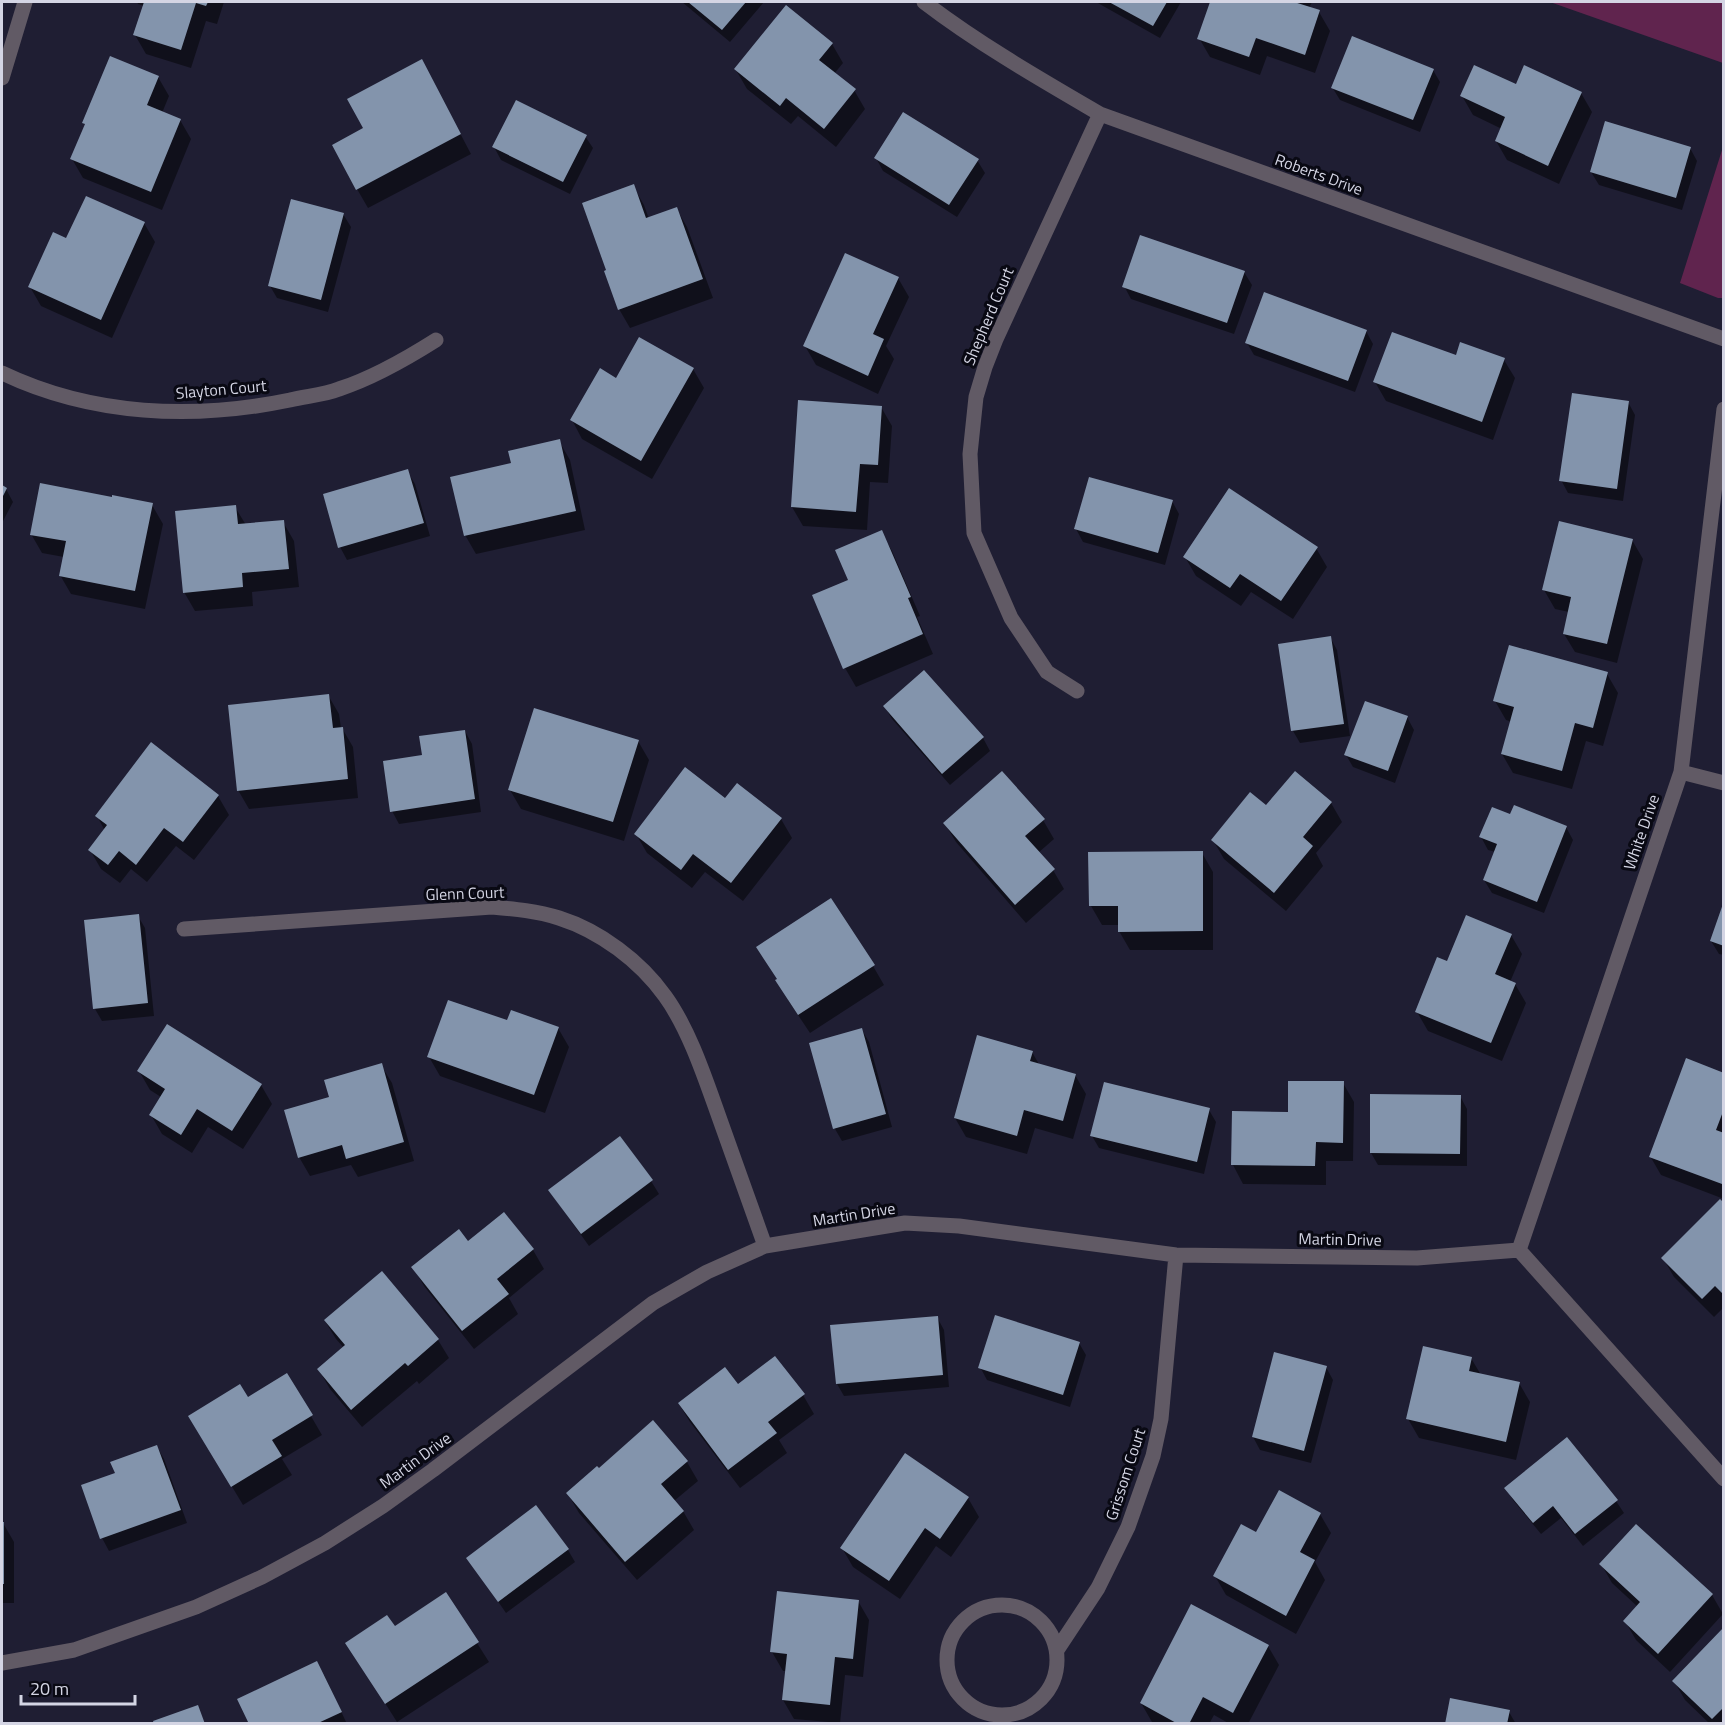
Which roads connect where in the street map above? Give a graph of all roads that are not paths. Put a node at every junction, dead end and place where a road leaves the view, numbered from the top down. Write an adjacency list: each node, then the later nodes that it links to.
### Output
1 (25, 2): 3 (street)
2 (924, 2): 4 (street, Roberts Drive)
3 (2, 78)
4 (1100, 114): 5 (street, Roberts Drive); 9 (street, Shepherd Court)
5 (1724, 339)
6 (436, 340): 7 (street, Slayton Court)
7 (2, 373)
8 (1724, 409): 10 (street, White Drive)
9 (1077, 691)
10 (1681, 772): 11 (street); 14 (street, White Drive)
11 (1724, 783)
12 (184, 929): 13 (street, Glenn Court)
13 (765, 1246): 15 (street, Martin Drive); 18 (street, Martin Drive)
14 (1519, 1250): 15 (street, Martin Drive); 16 (street)
15 (1176, 1255): 17 (street, Grissom Court)
16 (1724, 1479)
17 (1057, 1650): 17 (street, Grissom Court)
18 (2, 1663)

